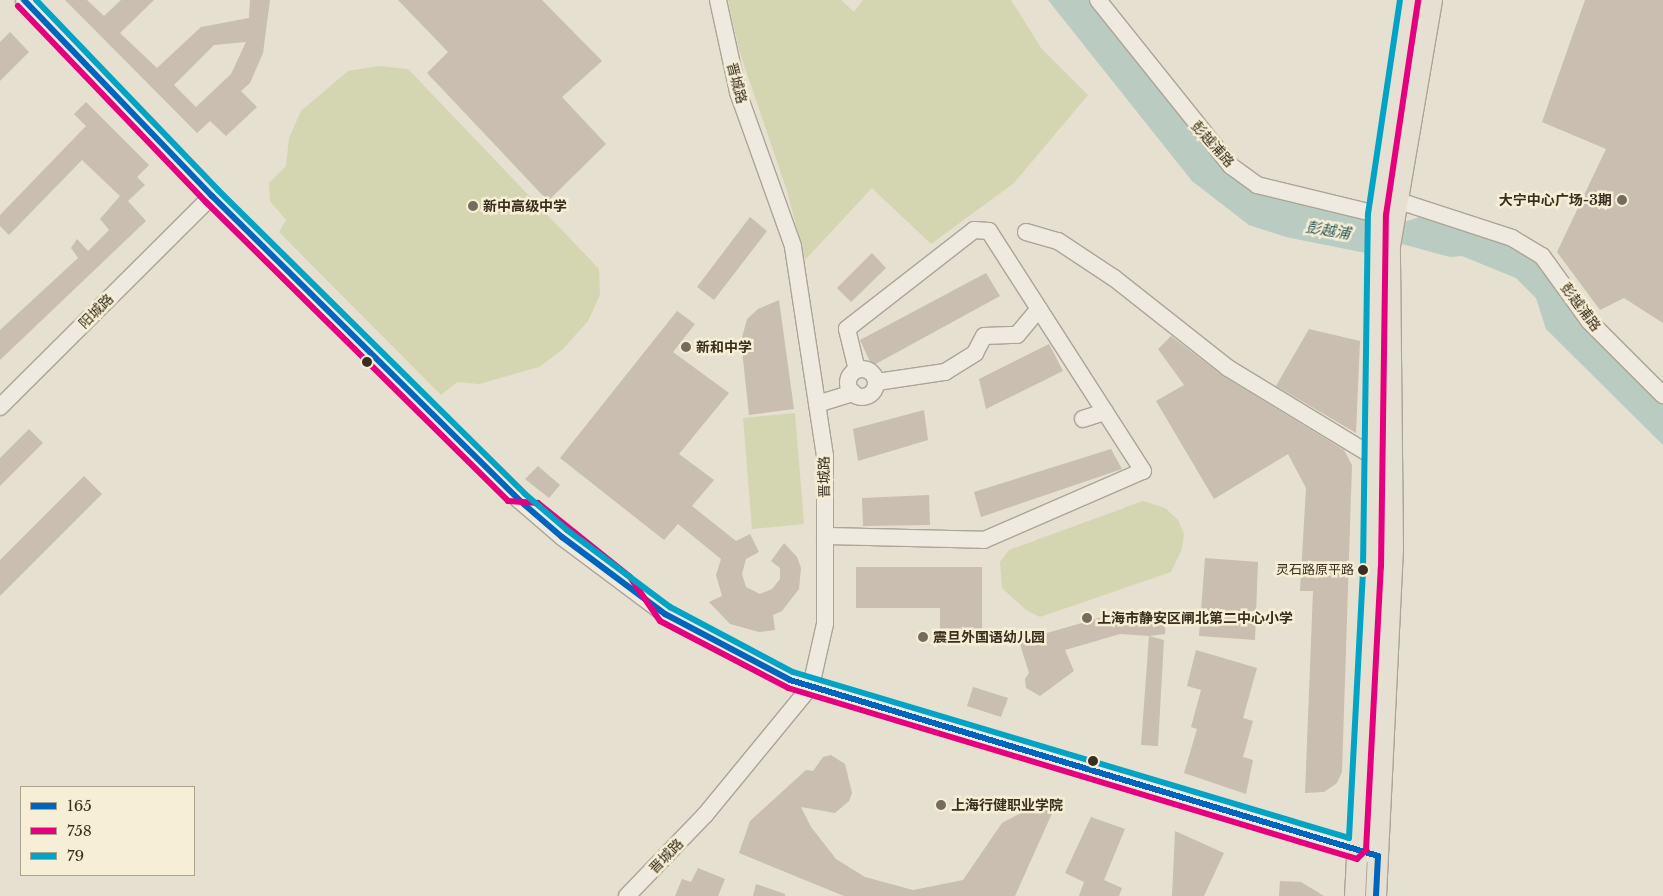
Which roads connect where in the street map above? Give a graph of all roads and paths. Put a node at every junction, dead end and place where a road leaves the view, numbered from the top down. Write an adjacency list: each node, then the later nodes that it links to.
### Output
1 (24, 0): 6 (street)
2 (718, 0): 15 (street, 晋城路)
3 (1098, 0): 7 (street, 彭越浦路)
4 (1409, 0): 7 (main road)
5 (1432, 0): 7 (main road)
6 (212, 196): 16 (street, 阳城路); 21 (street)
7 (1386, 209): 9 (main road); 14 (street, 彭越浦路)
8 (1026, 232): 19 (street)
9 (1383, 264): 19 (main road); 23 (main road)
10 (1039, 309): 11 (street); 12 (street); 17 (street)
11 (857, 370): 12 (street); 13 (street)
12 (877, 382): 13 (street)
13 (853, 393): 15 (street)
14 (1663, 395)
15 (817, 404): 20 (street, 晋城路)
16 (0, 407)
17 (1106, 412): 18 (street); 20 (street)
18 (1082, 419)
19 (1373, 456): 22 (main road)
20 (825, 536): 21 (street, 晋城路)
21 (811, 686): 22 (street); 24 (street, 晋城路)
22 (1357, 850): 23 (street); 25 (main road)
23 (1378, 856): 26 (main road)
24 (627, 896)
25 (1355, 896)
26 (1376, 896)

